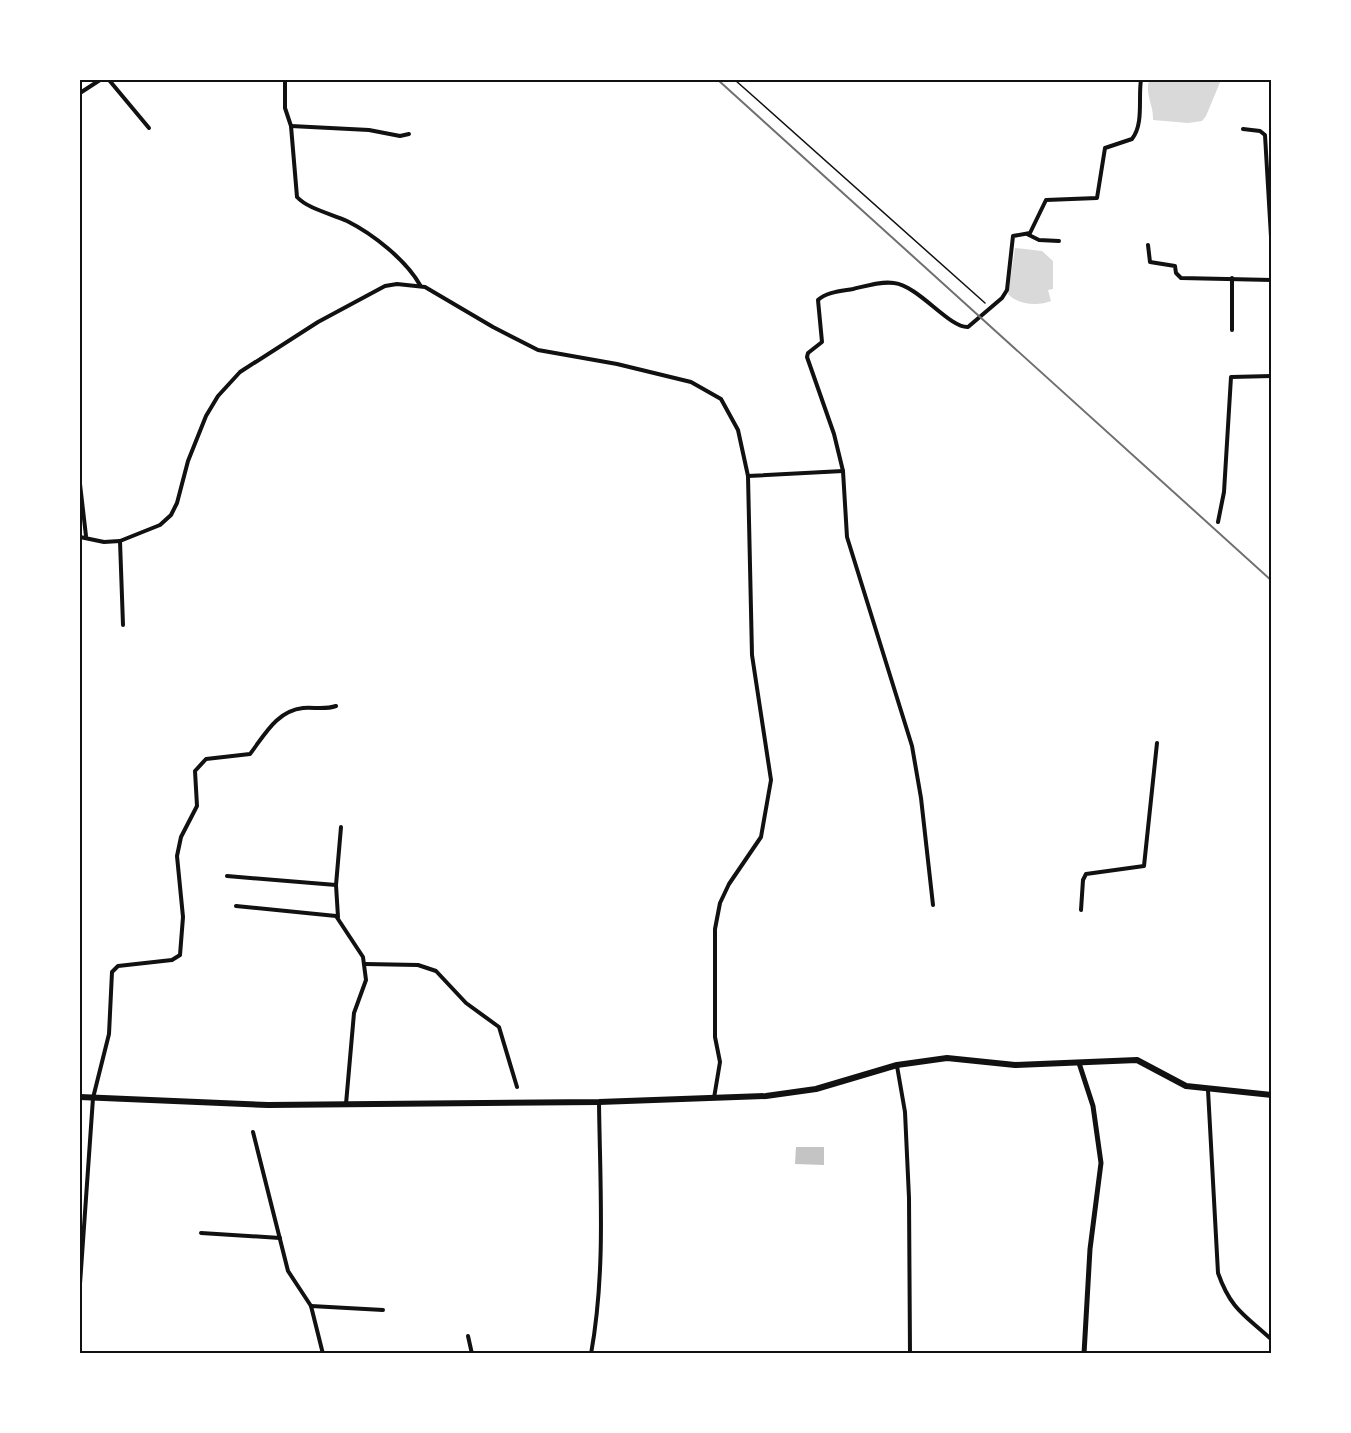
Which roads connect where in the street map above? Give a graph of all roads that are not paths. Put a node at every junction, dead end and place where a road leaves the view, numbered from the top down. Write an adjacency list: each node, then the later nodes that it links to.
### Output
1 (100, 80): 5 (street)
2 (109, 80): 7 (street)
3 (285, 80): 6 (street)
4 (1141, 80): 10 (street)
5 (80, 93)
6 (291, 126): 9 (street); 16 (street)
7 (149, 128)
8 (1243, 129): 13 (street)
9 (410, 134)
10 (1027, 234): 11 (street); 20 (street)
11 (1059, 241)
12 (1148, 245): 14 (street)
13 (1272, 254)
14 (1232, 278): 15 (street); 17 (street)
15 (1272, 280)
16 (420, 286): 21 (street); 25 (street)
17 (1232, 330)
18 (80, 368): 23 (street)
19 (1272, 375): 22 (street)
20 (843, 471): 21 (street); 32 (street)
21 (748, 476): 44 (street)
22 (1218, 522)
23 (86, 536): 24 (street); 25 (street)
24 (80, 537)
25 (120, 541): 26 (street)
26 (123, 625)
27 (336, 706): 43 (street)
28 (1157, 743): 34 (street)
29 (341, 827): 31 (street)
30 (227, 876): 31 (street)
31 (336, 885): 35 (street)
32 (933, 905)
33 (236, 906): 35 (street)
34 (1081, 910)
35 (338, 918): 36 (street)
36 (365, 964): 39 (street); 46 (street)
37 (1079, 1063): 38 (main road); 40 (main road); 59 (street)
38 (897, 1065): 44 (main road); 58 (street)
39 (517, 1087)
40 (1208, 1090): 41 (main road); 54 (street)
41 (1272, 1095)
42 (80, 1097): 43 (main road)
43 (93, 1098): 46 (main road); 50 (street)
44 (714, 1098): 45 (main road)
45 (599, 1102): 46 (main road); 57 (street)
46 (346, 1104)
47 (253, 1132): 49 (street)
48 (201, 1233): 49 (street)
49 (280, 1238): 51 (street)
50 (80, 1284)
51 (311, 1306): 52 (street); 55 (street)
52 (383, 1310)
53 (468, 1336): 56 (street)
54 (1272, 1340)
55 (323, 1353)
56 (472, 1353)
57 (591, 1353)
58 (910, 1353)
59 (1084, 1353)

